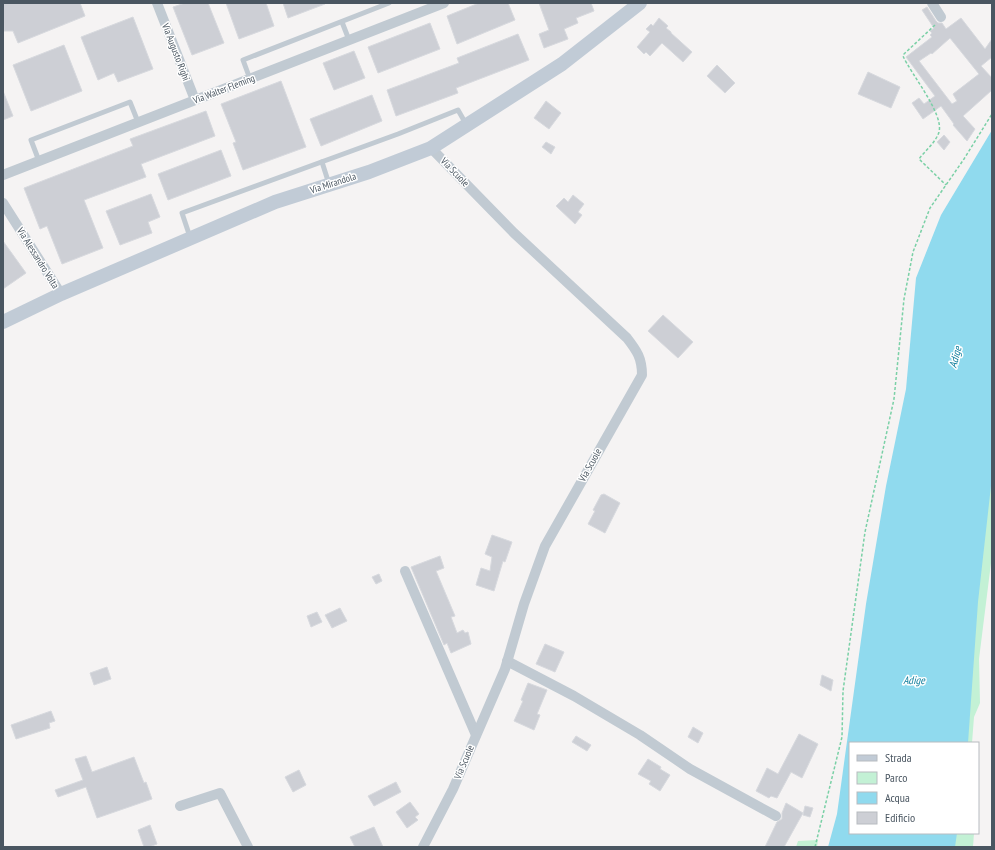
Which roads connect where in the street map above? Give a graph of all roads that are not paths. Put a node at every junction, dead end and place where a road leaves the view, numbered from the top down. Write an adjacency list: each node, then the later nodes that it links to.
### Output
1 (157, 3): 10 (street, Via Augusto Righi)
2 (389, 3): 7 (lane)
3 (444, 3): 8 (street, Via Walter Fleming)
4 (640, 3): 12 (street, Via Mirandola)
5 (932, 3): 6 (street)
6 (941, 17)
7 (342, 22): 8 (lane); 9 (lane)
8 (349, 40): 9 (street, Via Walter Fleming)
9 (250, 79): 10 (street, Via Walter Fleming)
10 (195, 100): 11 (street, Via Walter Fleming)
11 (138, 122): 14 (street, Via Walter Fleming); 14 (lane)
12 (466, 125): 13 (street, Via Mirandola); 15 (lane)
13 (431, 148): 17 (street, Via Mirandola); 23 (street, Via Scuole)
14 (39, 161): 16 (street, Via Walter Fleming)
15 (322, 162): 17 (lane); 19 (lane)
16 (3, 175)
17 (329, 185): 19 (street, Via Mirandola)
18 (3, 203): 20 (street, Via Alessandro Volta)
19 (191, 238): 20 (street, Via Mirandola)
20 (61, 294): 21 (street, Via Mirandola)
21 (3, 322)
22 (405, 571): 24 (street)
23 (507, 661): 24 (street, Via Scuole); 26 (street)
24 (476, 735): 28 (street, Via Scuole)
25 (180, 806): 27 (street)
26 (776, 816)
27 (248, 847)
28 (423, 847)

